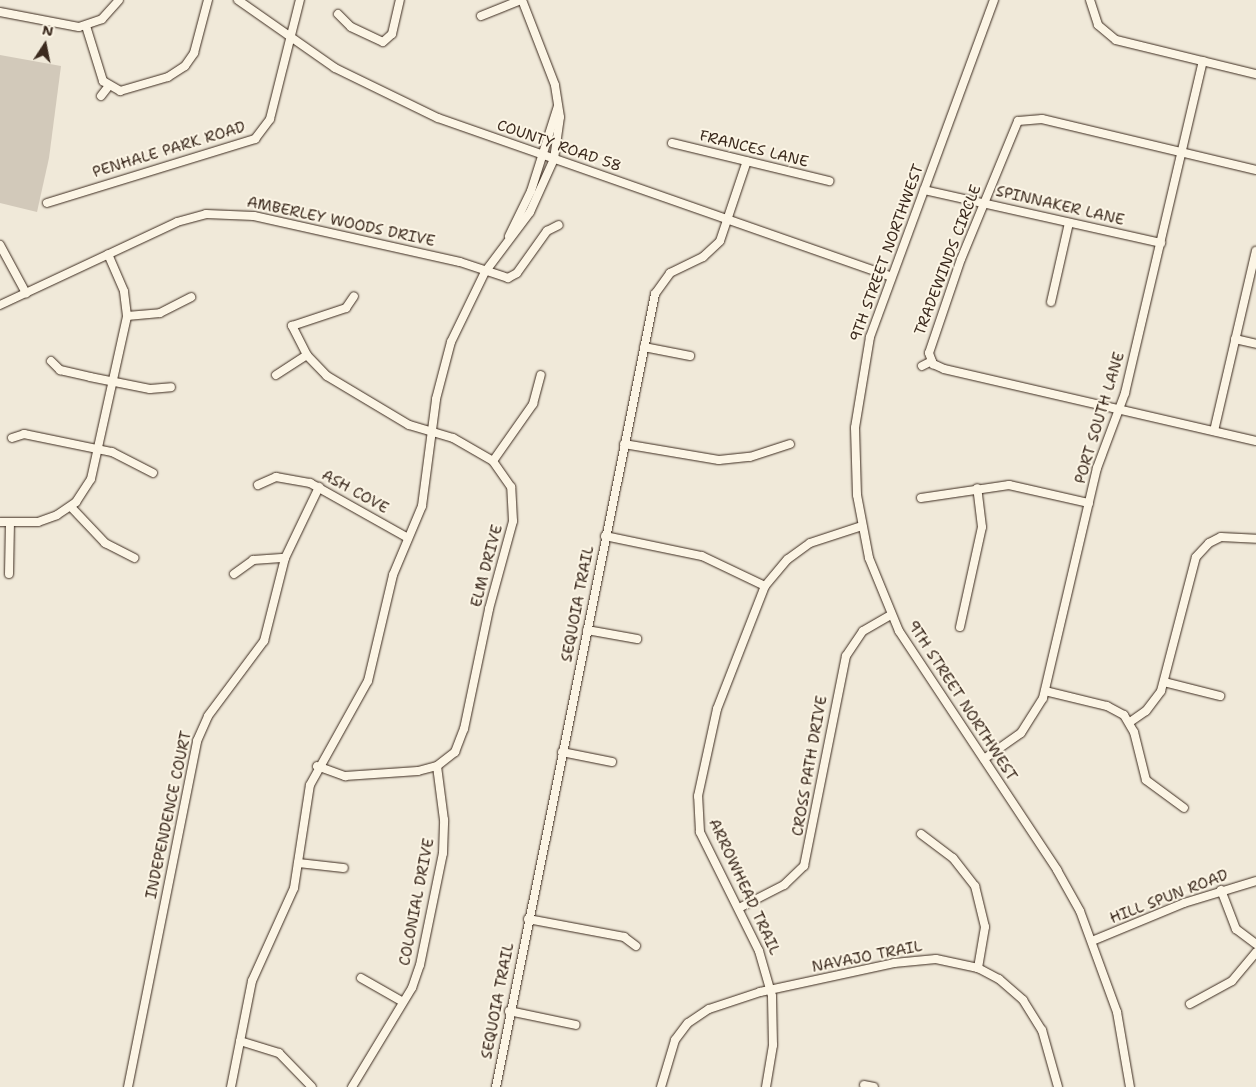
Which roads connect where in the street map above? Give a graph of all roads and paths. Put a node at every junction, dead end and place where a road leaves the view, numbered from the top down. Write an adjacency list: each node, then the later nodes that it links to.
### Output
1 (119, 0): 14 (street)
2 (204, 0): 10 (street)
3 (208, 0): 10 (street)
4 (238, 0): 15 (street, COUNTY ROAD 58)
5 (300, 0): 15 (street, PENHALE PARK ROAD)
6 (400, 0): 12 (street)
7 (522, 0): 13 (street); 20 (street)
8 (994, 0): 28 (street, 9TH STREET NORTHWEST)
9 (1090, 0): 16 (street)
10 (204, 11): 18 (street)
11 (0, 12): 14 (street)
12 (338, 14)
13 (481, 16)
14 (86, 26): 18 (street)
15 (289, 39): 23 (street, COUNTY ROAD 58); 29 (street, PENHALE PARK ROAD)
16 (1203, 61): 17 (street); 22 (street, PORT SOUTH LANE)
17 (1256, 74)
18 (108, 87): 19 (street)
19 (101, 96)
20 (558, 106): 23 (street); 24 (street)
21 (672, 143): 25 (street, FRANCES LANE)
22 (1182, 152): 26 (street, TRADEWINDS CIRCLE); 30 (street, TRADEWINDS CIRCLE); 35 (street, PORT SOUTH LANE)
23 (543, 156): 24 (street, COUNTY ROAD 58); 34 (street)
24 (554, 159): 31 (street, COUNTY ROAD 58); 34 (street)
25 (747, 161): 27 (street, FRANCES LANE); 31 (street, SEQUOIA TRAIL)
26 (1256, 170)
27 (829, 181)
28 (924, 190): 30 (street, SPINNAKER LANE); 40 (street, 9TH STREET NORTHWEST)
29 (47, 203)
30 (985, 203): 32 (street, SPINNAKER LANE); 53 (street, TRADEWINDS CIRCLE)
31 (729, 220): 40 (street, COUNTY ROAD 58); 49 (street, SEQUOIA TRAIL)
32 (1069, 223): 35 (street, SPINNAKER LANE); 44 (street)
33 (559, 224): 39 (street, AMBERLEY WOODS DRIVE)
34 (509, 236): 39 (street)
35 (1160, 243): 59 (street, PORT SOUTH LANE)
36 (0, 245): 41 (street)
37 (1256, 251): 47 (street)
38 (108, 254): 39 (street, AMBERLEY WOODS DRIVE); 41 (street, AMBERLEY WOODS DRIVE); 46 (street)
39 (484, 272): 60 (street)
40 (891, 277): 77 (street, 9TH STREET NORTHWEST)
41 (26, 293): 45 (street, AMBERLEY WOODS DRIVE)
42 (191, 296): 46 (street)
43 (354, 296): 50 (street, ELM DRIVE)
44 (1051, 302)
45 (0, 305)
46 (127, 316): 57 (street)
47 (1235, 339): 48 (street); 61 (street)
48 (1256, 344)
49 (644, 346): 51 (street); 64 (street, SEQUOIA TRAIL)
50 (307, 354): 55 (street); 60 (street, ELM DRIVE)
51 (690, 356)
52 (51, 361): 57 (street)
53 (932, 361): 54 (street); 59 (street)
54 (922, 366)
55 (276, 375)
56 (541, 375): 67 (street)
57 (113, 382): 58 (street); 66 (street)
58 (171, 387)
59 (1118, 410): 61 (street); 73 (street, PORT SOUTH LANE)
60 (431, 431): 67 (street, ELM DRIVE); 79 (street)
61 (1214, 431): 63 (street)
62 (12, 438): 66 (street)
63 (1256, 440)
64 (624, 444): 65 (street); 78 (street, SEQUOIA TRAIL)
65 (790, 444)
66 (98, 449): 68 (street); 74 (street)
67 (493, 461): 98 (street, ELM DRIVE)
68 (153, 473)
69 (258, 485): 70 (street, ASH COVE)
70 (319, 487): 79 (street, ASH COVE); 82 (street, INDEPENDENCE COURT)
71 (977, 488): 72 (street); 73 (street); 87 (street)
72 (921, 498)
73 (1089, 503): 91 (street, PORT SOUTH LANE)
74 (71, 507): 76 (street); 81 (street)
75 (0, 522): 76 (street)
76 (10, 523): 83 (street)
77 (862, 526): 85 (street, ARROWHEAD TRAIL); 86 (street, 9TH STREET NORTHWEST)
78 (605, 536): 85 (street); 88 (street, SEQUOIA TRAIL)
79 (408, 538): 97 (street)
80 (1256, 539): 90 (street)
81 (134, 558)
82 (285, 558): 84 (street); 120 (street, INDEPENDENCE COURT)
83 (9, 574)
84 (234, 574)
85 (765, 586): 105 (street, ARROWHEAD TRAIL)
86 (892, 615): 95 (street, 9TH STREET NORTHWEST); 105 (street, CROSS PATH DRIVE)
87 (960, 627)
88 (587, 630): 89 (street); 94 (street, SEQUOIA TRAIL)
89 (637, 639)
90 (1164, 682): 92 (street); 93 (street)
91 (1044, 691): 93 (street); 95 (street, PORT SOUTH LANE)
92 (1220, 696)
93 (1130, 722): 99 (street)
94 (562, 752): 96 (street); 106 (street, SEQUOIA TRAIL)
95 (984, 759): 107 (street, 9TH STREET NORTHWEST)
96 (612, 762)
97 (317, 766): 98 (street, ELM DRIVE); 101 (street)
98 (437, 766): 114 (street, COLONIAL DRIVE)
99 (1184, 808)
100 (921, 834): 111 (street)
101 (298, 863): 102 (street); 118 (street)
102 (344, 868)
103 (1256, 882): 104 (street, HILL SPUN ROAD)
104 (1222, 890): 107 (street, HILL SPUN ROAD); 108 (street)
105 (739, 908): 113 (street, ARROWHEAD TRAIL)
106 (528, 919): 109 (street); 116 (street, SEQUOIA TRAIL)
107 (1092, 942): 129 (street, 9TH STREET NORTHWEST)
108 (1256, 944)
109 (636, 946)
110 (1256, 952): 115 (street)
111 (978, 968): 113 (street, NAVAJO TRAIL); 128 (street, NAVAJO TRAIL)
112 (361, 978): 114 (street)
113 (771, 990): 125 (street, NAVAJO TRAIL); 126 (street, ARROWHEAD TRAIL)
114 (403, 1002): 123 (street, COLONIAL DRIVE)
115 (1190, 1004)
116 (509, 1011): 117 (street); 124 (street, SEQUOIA TRAIL)
117 (576, 1025)
118 (240, 1040): 121 (street); 122 (street)
119 (864, 1085): 127 (street)
120 (128, 1087)
121 (230, 1087)
122 (312, 1087)
123 (352, 1087)
124 (496, 1087)
125 (661, 1087)
126 (766, 1087)
127 (874, 1087)
128 (1058, 1087)
129 (1130, 1087)

